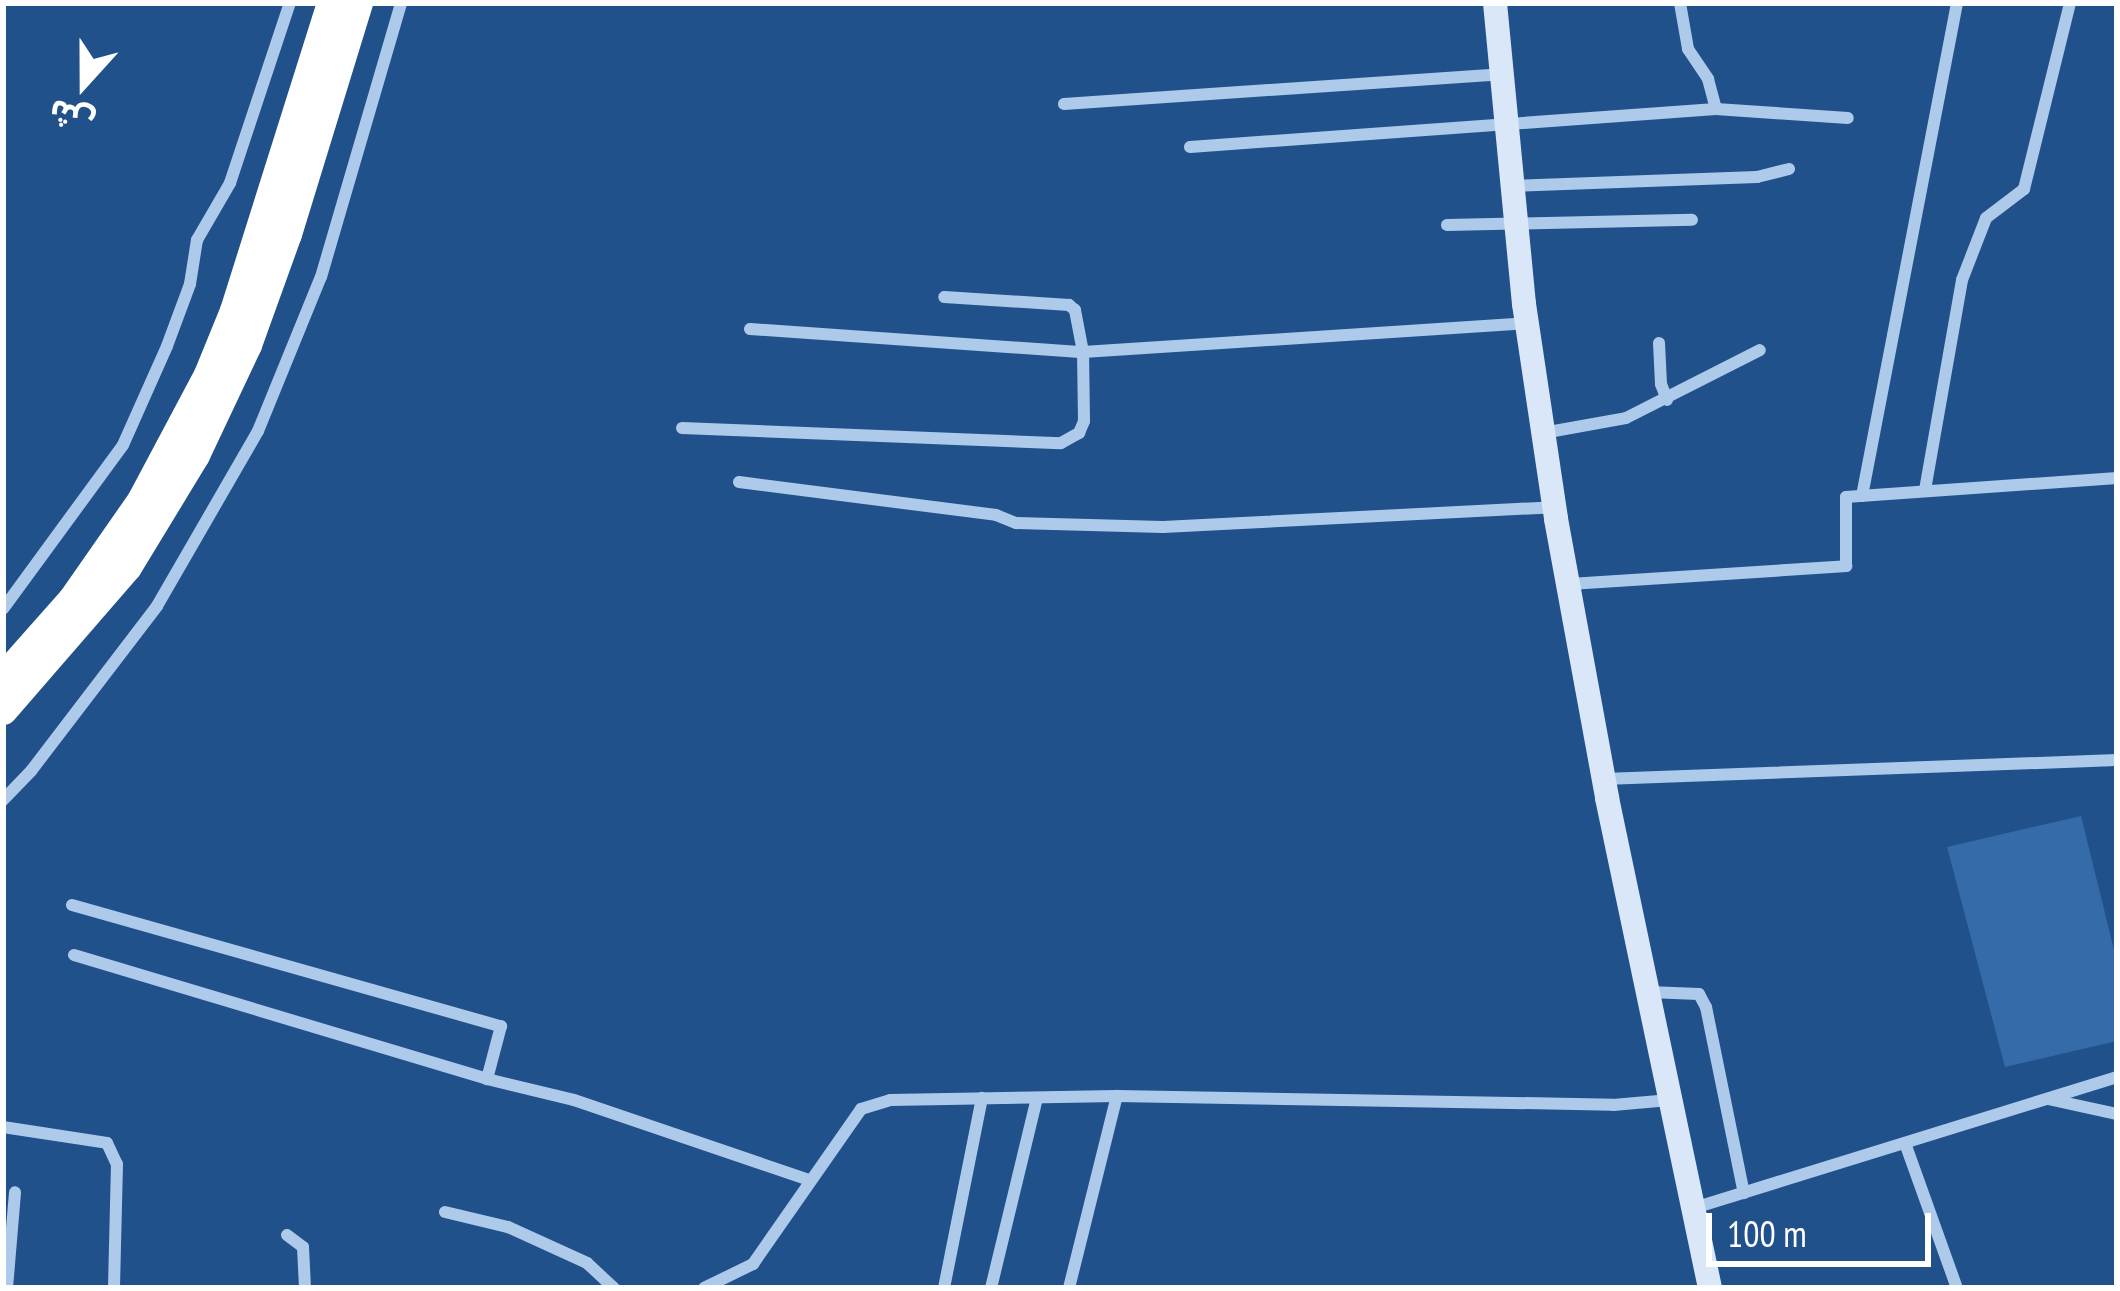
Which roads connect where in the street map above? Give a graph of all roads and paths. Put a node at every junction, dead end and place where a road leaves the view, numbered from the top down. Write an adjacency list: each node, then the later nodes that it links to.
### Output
1 (290, 3): 35 (street)
2 (332, 3): 36 (highway)
3 (358, 3): 37 (highway)
4 (401, 3): 40 (street)
5 (1496, 3): 9 (main road)
6 (1680, 3): 11 (street)
7 (1957, 3): 32 (street)
8 (2070, 3): 31 (street)
9 (1502, 74): 10 (street); 13 (main road)
10 (1064, 104)
11 (1716, 109): 12 (street); 13 (street)
12 (1848, 118)
13 (1507, 123): 14 (street); 16 (main road)
14 (1190, 147)
15 (1789, 169): 16 (street)
16 (1513, 186): 19 (main road)
17 (1692, 220): 19 (street)
18 (1447, 225): 19 (street)
19 (1516, 226): 21 (main road)
20 (944, 297): 25 (street)
21 (1527, 323): 25 (street); 28 (main road)
22 (749, 329): 25 (street)
23 (1659, 343): 26 (street)
24 (1760, 350): 26 (street)
25 (1083, 352): 27 (street)
26 (1667, 400): 28 (street)
27 (682, 428)
28 (1544, 434): 33 (main road)
29 (2117, 478): 31 (street)
30 (739, 482): 33 (street)
31 (1925, 490): 32 (street)
32 (1862, 496): 34 (street)
33 (1554, 507): 34 (main road)
34 (1570, 584): 39 (main road)
35 (3, 609)
36 (3, 679)
37 (3, 710)
38 (2117, 760): 39 (street)
39 (1604, 779): 43 (main road)
40 (3, 800)
41 (72, 905): 45 (street)
42 (74, 955): 45 (street)
43 (1648, 992): 50 (main road); 56 (street)
44 (2117, 1076): 49 (street)
45 (487, 1079): 54 (street)
46 (1117, 1096): 48 (street); 50 (street); 67 (street)
47 (982, 1098): 48 (street); 54 (street); 65 (street)
48 (1037, 1098): 66 (street)
49 (2046, 1099): 51 (street); 53 (street)
50 (1670, 1100): 57 (main road)
51 (2117, 1114)
52 (3, 1127): 61 (street)
53 (1905, 1143): 56 (street); 69 (street)
54 (809, 1180): 64 (street)
55 (15, 1192): 60 (street)
56 (1744, 1193): 57 (street)
57 (1694, 1208): 68 (main road)
58 (446, 1212): 63 (street)
59 (287, 1235): 62 (street)
60 (7, 1288)
61 (113, 1288)
62 (305, 1288)
63 (614, 1288)
64 (704, 1288)
65 (944, 1288)
66 (991, 1288)
67 (1069, 1288)
68 (1710, 1288)
69 (1958, 1288)

